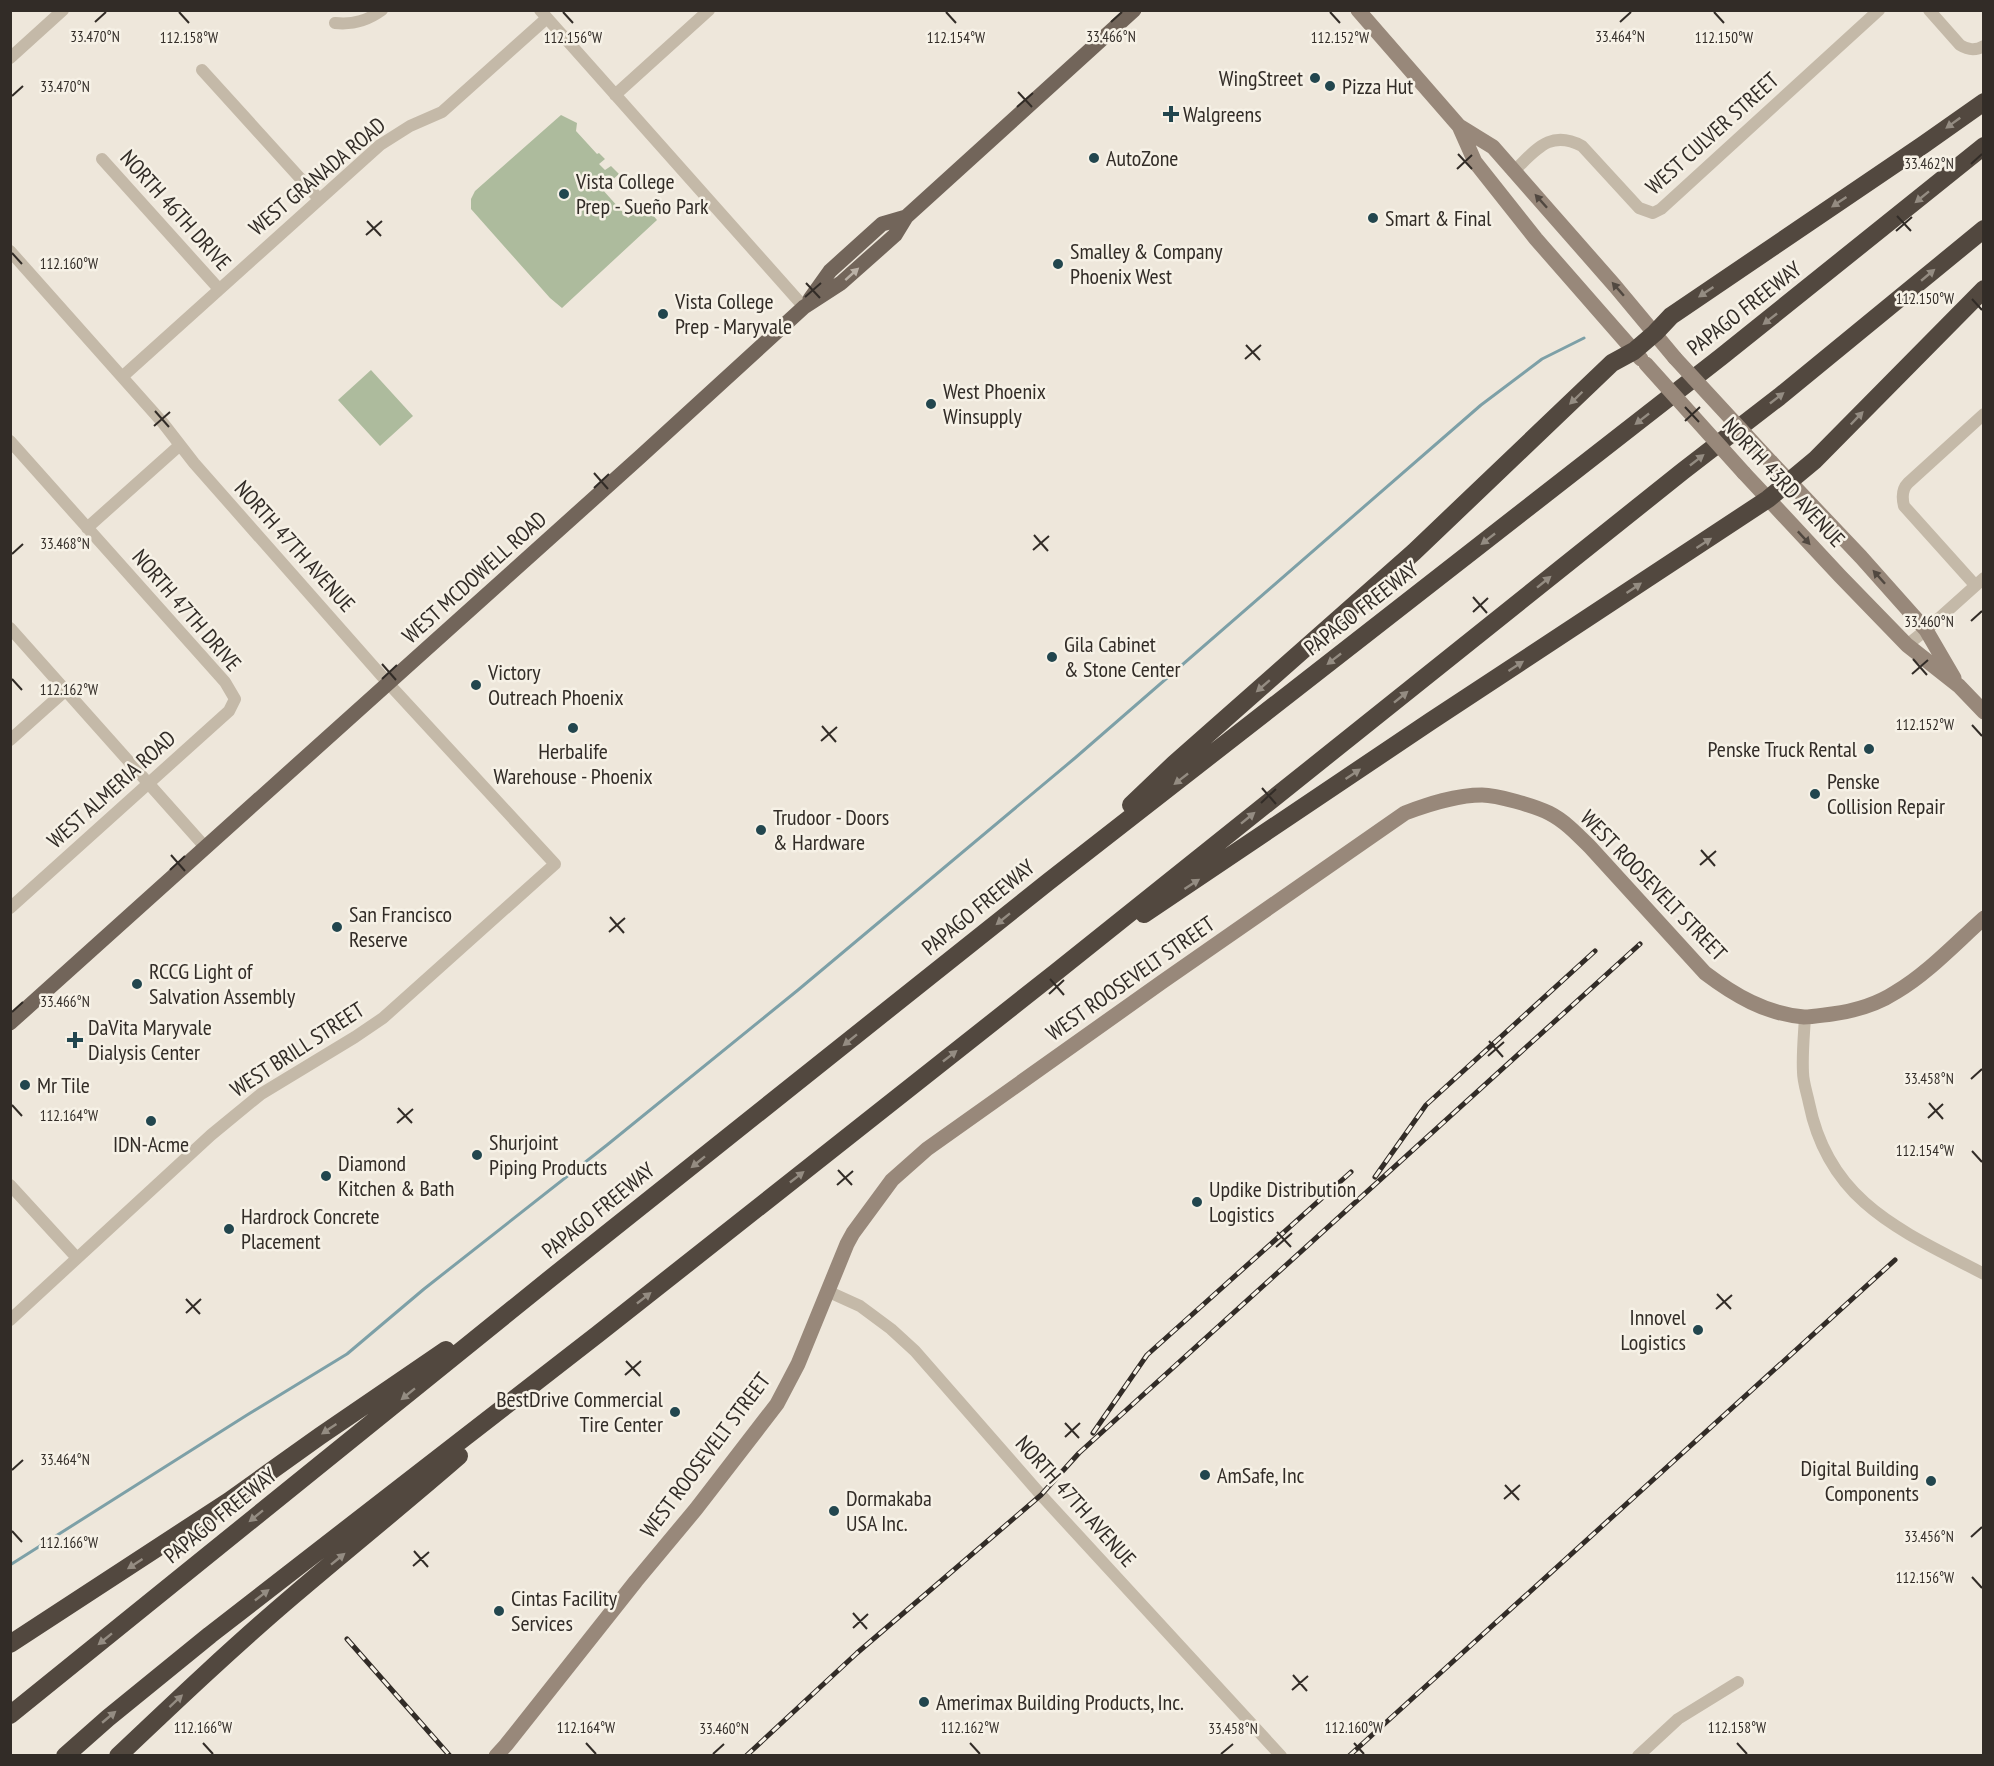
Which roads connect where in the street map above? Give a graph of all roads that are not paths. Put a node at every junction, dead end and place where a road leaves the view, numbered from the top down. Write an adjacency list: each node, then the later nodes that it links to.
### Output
1 (63, 10): 11 (street)
2 (382, 10): 9 (street)
3 (708, 10): 13 (street)
4 (1134, 10): 26 (main road, WEST MCDOWELL ROAD)
5 (1358, 10): 15 (street, NORTH 43RD AVENUE)
6 (1880, 10): 20 (street, WEST CULVER STREET)
7 (1929, 10): 10 (street)
8 (543, 14): 13 (street); 21 (street, WEST GRANADA ROAD)
9 (335, 23)
10 (1979, 48)
11 (10, 58)
12 (202, 70): 21 (street)
13 (615, 95): 26 (street)
14 (1983, 102): 27 (highway, one-way to 27)
15 (1460, 126): 17 (street, NORTH 43RD AVENUE); 19 (street, NORTH 43RD AVENUE)
16 (1983, 146): 49 (highway, PAPAGO FREEWAY, one-way to 49)
17 (1493, 147): 19 (street); 20 (street, NORTH 43RD AVENUE)
18 (102, 159): 24 (street, NORTH 46TH DRIVE)
19 (1475, 162): 20 (street); 28 (street, NORTH 43RD AVENUE)
20 (1514, 171): 27 (street, NORTH 43RD AVENUE, one-way to 20)
21 (320, 199): 24 (street, WEST GRANADA ROAD)
22 (1983, 229): 52 (highway, one-way to 22)
23 (10, 251): 29 (street, NORTH 47TH AVENUE)
24 (219, 289): 29 (street, WEST GRANADA ROAD)
25 (1983, 289): 33 (highway, one-way to 25)
26 (804, 307): 40 (main road, WEST MCDOWELL ROAD)
27 (1660, 339): 28 (highway); 33 (street, NORTH 43RD AVENUE, bridge)
28 (1640, 357): 34 (street, NORTH 43RD AVENUE, bridge); 49 (highway, one-way to 49)
29 (122, 376): 32 (street, NORTH 47TH AVENUE)
30 (1983, 414): 36 (street)
31 (10, 441): 35 (street, NORTH 47TH DRIVE)
32 (180, 445): 35 (street); 40 (street, NORTH 47TH AVENUE)
33 (1790, 482): 34 (highway); 38 (street, NORTH 43RD AVENUE, one-way to 33)
34 (1768, 499): 39 (street, NORTH 43RD AVENUE, one-way to 39); 52 (highway, one-way to 34)
35 (87, 528): 43 (street, NORTH 47TH DRIVE)
36 (1979, 582): 38 (street)
37 (10, 628): 42 (street)
38 (1926, 630): 39 (street); 41 (street, NORTH 43RD AVENUE)
39 (1906, 645): 41 (street, NORTH 43RD AVENUE)
40 (388, 683): 47 (main road, WEST MCDOWELL ROAD); 48 (street, NORTH 47TH AVENUE)
41 (1959, 686): 44 (street, NORTH 43RD AVENUE)
42 (66, 690): 45 (street); 46 (street)
43 (235, 699): 46 (street, WEST ALMERIA ROAD)
44 (1983, 712)
45 (10, 740)
46 (148, 783): 47 (street); 50 (street, WEST ALMERIA ROAD)
47 (206, 848): 54 (main road, WEST MCDOWELL ROAD)
48 (555, 864): 56 (street, WEST BRILL STREET)
49 (1048, 882): 58 (highway, PAPAGO FREEWAY, one-way to 58)
50 (10, 908)
51 (1983, 918): 53 (street, WEST ROOSEVELT STREET)
52 (1055, 973): 61 (highway, one-way to 52)
53 (1805, 1017): 57 (street); 59 (street, WEST ROOSEVELT STREET)
54 (10, 1023)
55 (10, 1185): 56 (street)
56 (77, 1258): 60 (street, WEST BRILL STREET)
57 (1983, 1274)
58 (551, 1278): 62 (highway, one-way to 62); 64 (highway, PAPAGO FREEWAY, one-way to 64)
59 (827, 1291): 67 (street, WEST ROOSEVELT STREET); 68 (street, NORTH 47TH AVENUE)
60 (10, 1320)
61 (598, 1334): 65 (highway, one-way to 61); 66 (highway, one-way to 61)
62 (10, 1644)
63 (1738, 1682): 69 (street)
64 (10, 1715)
65 (65, 1755)
66 (118, 1755)
67 (496, 1755)
68 (1281, 1755)
69 (1638, 1755)

